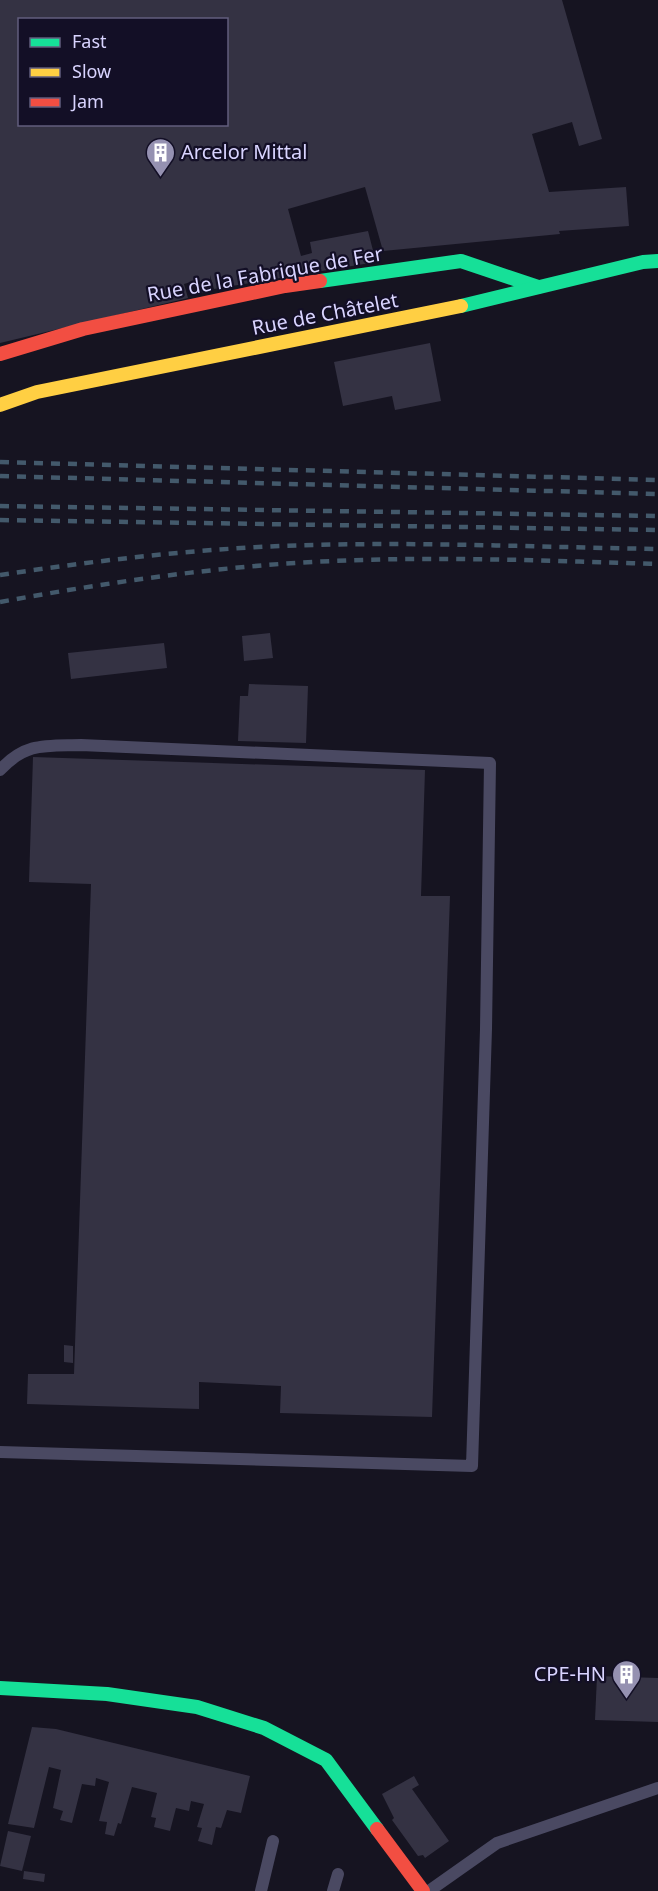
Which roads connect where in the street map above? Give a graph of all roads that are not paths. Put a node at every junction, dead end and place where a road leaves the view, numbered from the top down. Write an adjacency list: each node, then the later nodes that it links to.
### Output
1 (658, 261): 2 (street, Rue de Châtelet)
2 (538, 287): 3 (street, Rue de la Fabrique de Fer); 4 (street, Rue de Châtelet)
3 (0, 354)
4 (0, 405)
5 (0, 770): 6 (lane)
6 (0, 1452)
7 (0, 1688): 13 (street)
8 (658, 1788): 14 (lane)
9 (273, 1841): 11 (lane)
10 (338, 1874): 12 (lane)
11 (261, 1891)
12 (333, 1891)
13 (423, 1891)
14 (429, 1891)

